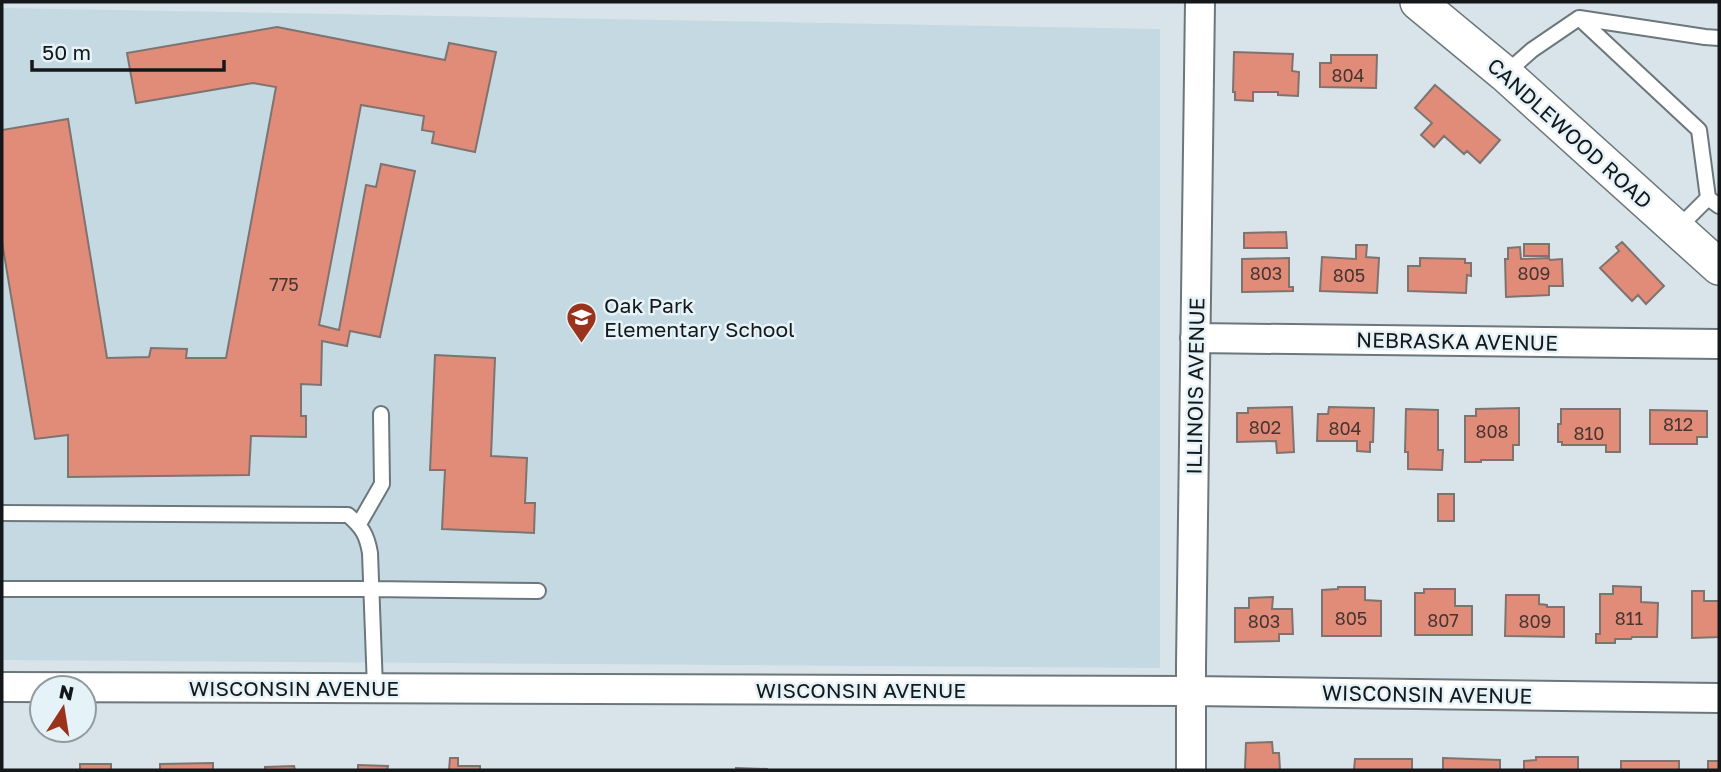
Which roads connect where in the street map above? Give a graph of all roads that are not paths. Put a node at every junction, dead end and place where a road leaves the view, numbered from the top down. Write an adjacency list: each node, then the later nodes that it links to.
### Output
1 (1200, 2): 9 (street, ILLINOIS AVENUE)
2 (1418, 2): 5 (street, CANDLEWOOD ROAD)
3 (1579, 18): 4 (lane); 5 (lane); 6 (lane)
4 (1719, 38)
5 (1505, 74): 7 (street, CANDLEWOOD ROAD)
6 (1714, 202): 7 (lane)
7 (1677, 229): 8 (street, CANDLEWOOD ROAD)
8 (1719, 267)
9 (1195, 338): 10 (street, NEBRASKA AVENUE); 19 (street, ILLINOIS AVENUE)
10 (1719, 344)
11 (382, 414): 13 (lane)
12 (2, 513): 13 (lane)
13 (359, 524): 15 (lane)
14 (2, 589): 15 (lane)
15 (371, 589): 16 (lane); 18 (lane)
16 (538, 591)
17 (2, 687): 18 (street, WISCONSIN AVENUE)
18 (375, 688): 19 (street, WISCONSIN AVENUE)
19 (1191, 691): 20 (street, WISCONSIN AVENUE); 21 (street, ILLINOIS AVENUE)
20 (1719, 698)
21 (1191, 770)

